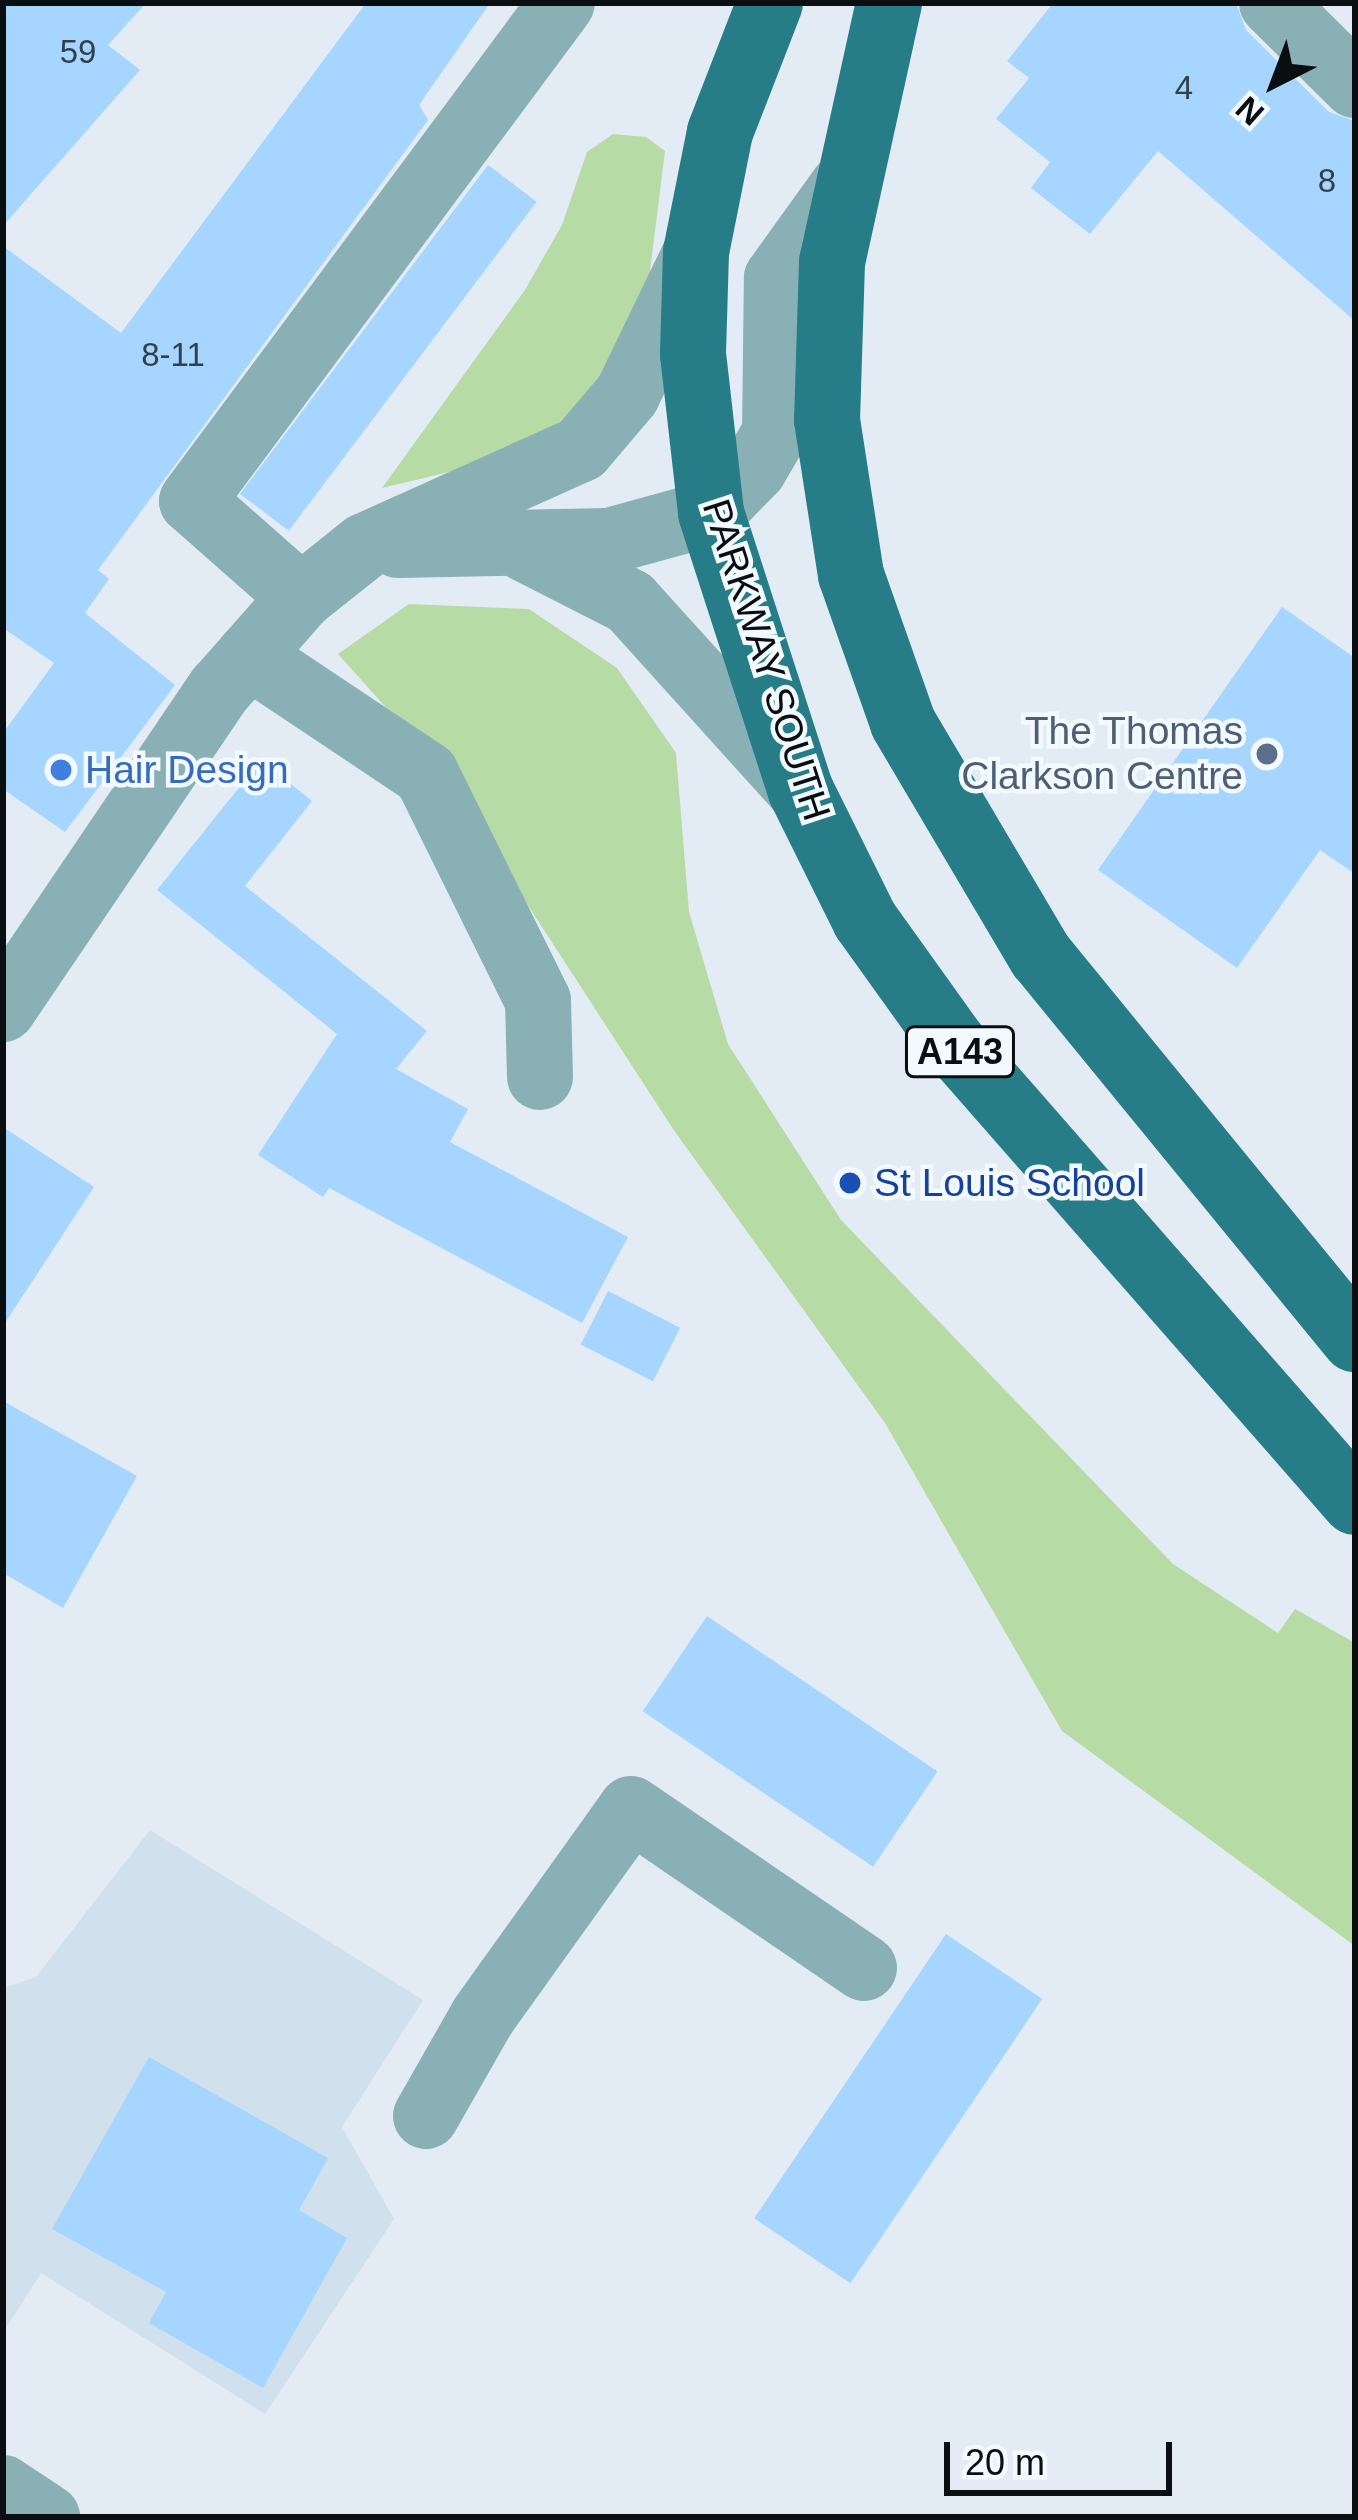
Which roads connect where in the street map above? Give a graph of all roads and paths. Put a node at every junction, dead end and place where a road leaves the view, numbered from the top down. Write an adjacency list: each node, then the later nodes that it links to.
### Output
1 (562, 3): 11 (street)
2 (770, 3): 7 (main road, PARKWAY SOUTH / A143)
3 (889, 3): 6 (main road)
4 (1272, 3): 5 (street)
5 (1355, 85)
6 (843, 186): 8 (street); 16 (main road)
7 (696, 252): 8 (main road, PARKWAY SOUTH / A143); 10 (street)
8 (711, 513): 9 (street); 13 (main road, PARKWAY SOUTH / A143)
9 (515, 544): 10 (street); 13 (street)
10 (365, 546): 11 (street)
11 (301, 597): 12 (street)
12 (249, 656): 14 (street); 15 (street)
13 (801, 791): 17 (main road, PARKWAY SOUTH / A143)
14 (3, 1009)
15 (541, 1077)
16 (1355, 1340)
17 (1355, 1502)
18 (864, 1968): 19 (street)
19 (426, 2116)
20 (3, 2488): 21 (street)
21 (47, 2517)

